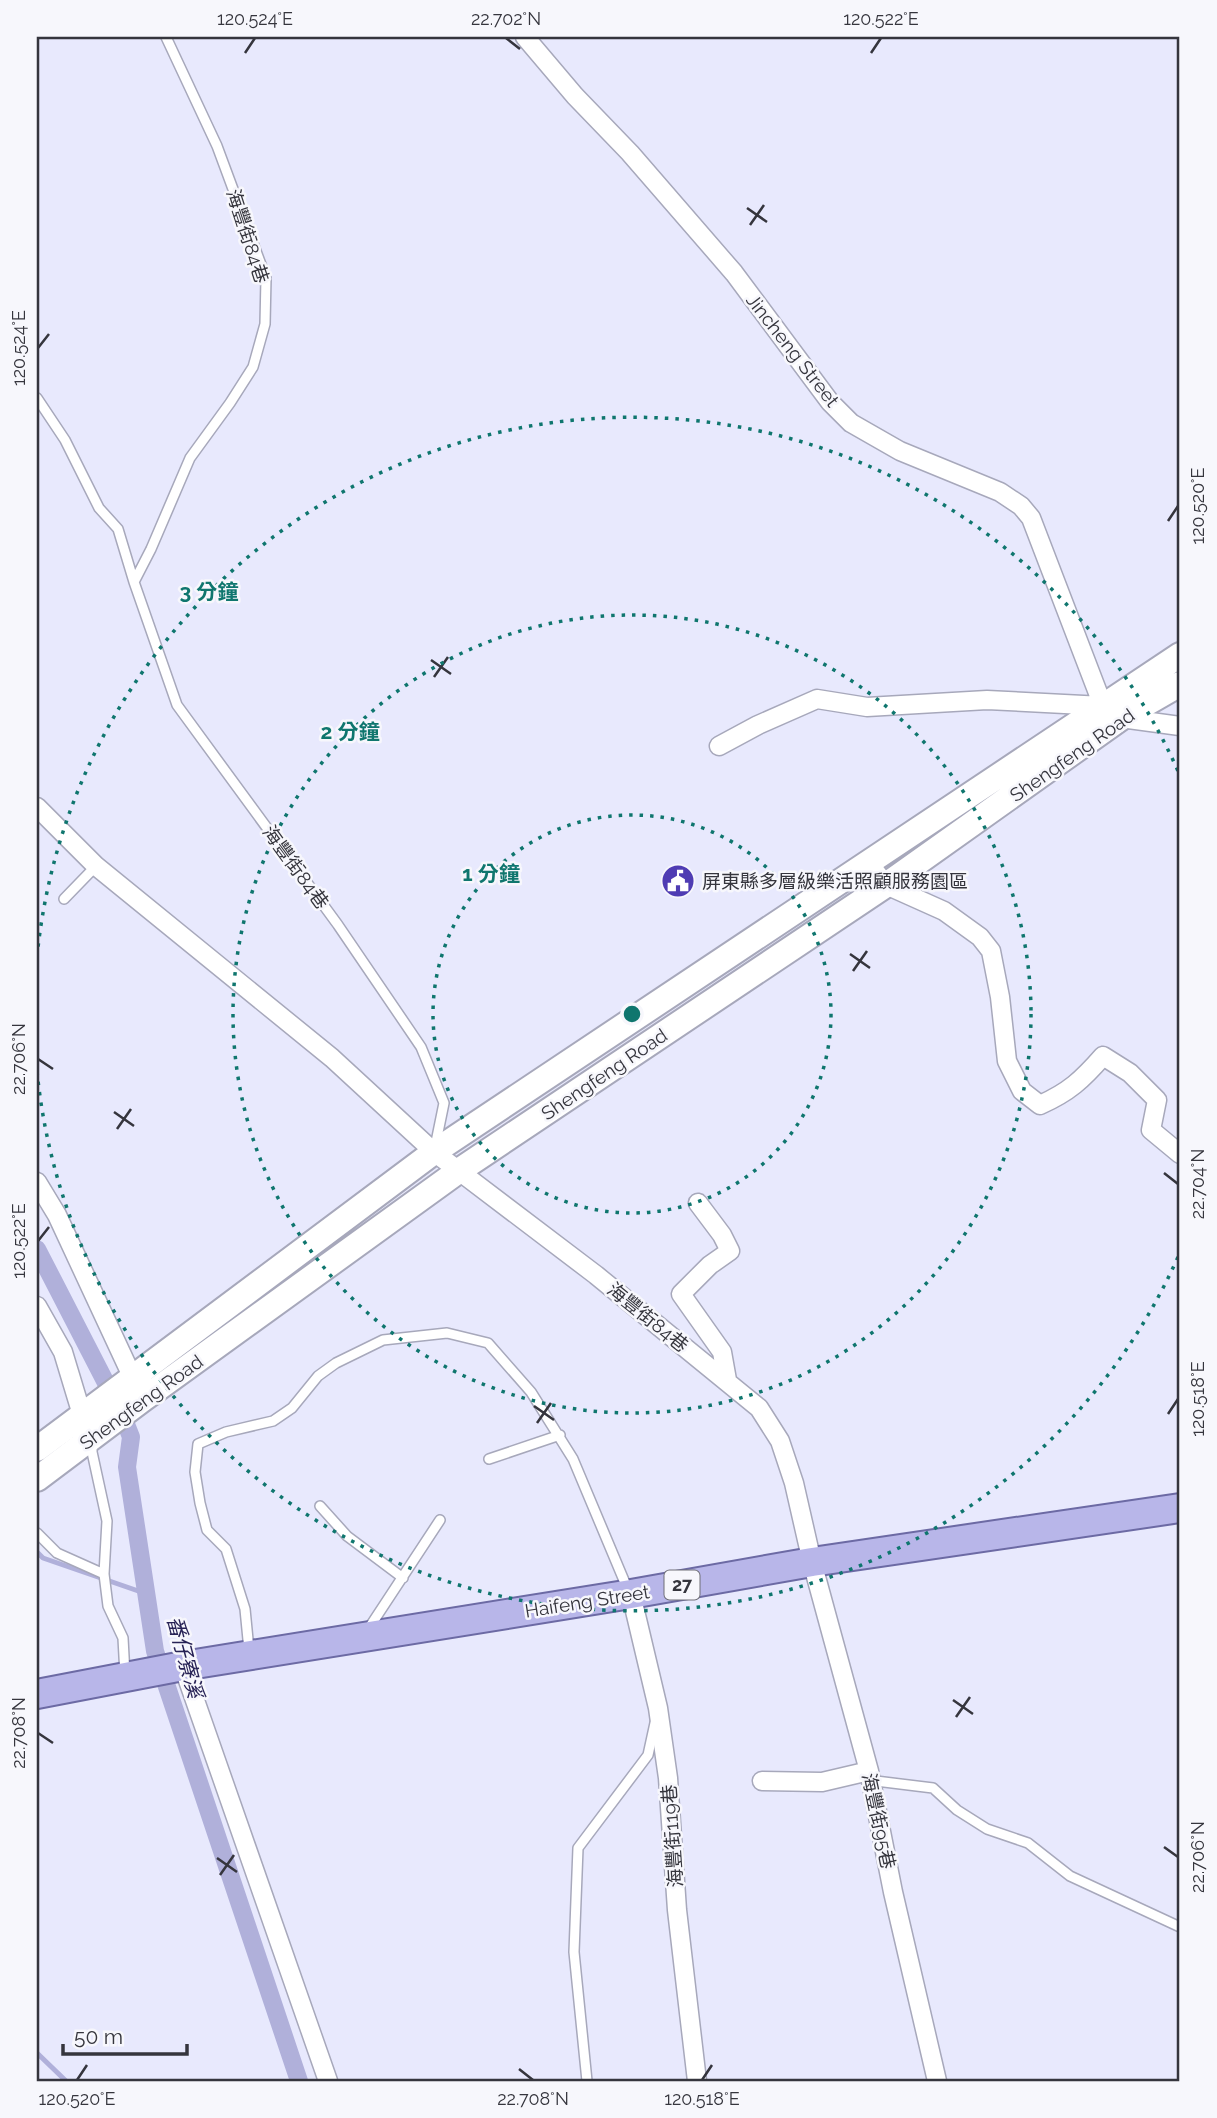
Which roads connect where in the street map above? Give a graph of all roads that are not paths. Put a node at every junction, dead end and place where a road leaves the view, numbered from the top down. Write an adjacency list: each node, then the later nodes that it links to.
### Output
1 (166, 37): 4 (lane, 海豐街84巷)
2 (525, 37): 7 (street, Jincheng Street)
3 (37, 398): 4 (lane, 海豐街84巷)
4 (134, 582): 15 (lane, 海豐街84巷)
5 (1180, 654): 7 (street, Shengfeng Road)
6 (1180, 684): 7 (street, Shengfeng Road)
7 (1112, 712): 8 (street); 9 (street); 11 (street, Shengfeng Road); 13 (street, Shengfeng Road)
8 (1180, 726)
9 (719, 746)
10 (37, 807): 12 (street, 海豐街84巷)
11 (868, 862): 13 (street); 15 (street, Shengfeng Road)
12 (96, 866): 14 (lane); 15 (street, 海豐街84巷)
13 (886, 886): 16 (street); 17 (street, Shengfeng Road)
14 (64, 899)
15 (434, 1152): 17 (street, 海豐街84巷); 22 (street, Shengfeng Road)
16 (1180, 1154)
17 (460, 1170): 21 (street, 海豐街84巷); 22 (street, Shengfeng Road)
18 (37, 1182): 22 (street)
19 (698, 1203): 21 (street, 海豐街84巷)
20 (37, 1306): 23 (street)
21 (727, 1380): 32 (street, 海豐街84巷)
22 (138, 1389): 23 (street, Shengfeng Road)
23 (87, 1426): 25 (street, Shengfeng Road); 27 (street, Shengfeng Road); 33 (lane)
24 (560, 1435): 26 (lane); 35 (lane); 37 (lane)
25 (37, 1449)
26 (489, 1459)
27 (37, 1479)
28 (320, 1506): 34 (lane)
29 (1180, 1508): 32 (main road, Haifeng Street / 27)
30 (440, 1520): 34 (lane)
31 (37, 1534): 33 (lane)
32 (812, 1562): 35 (main road, Haifeng Street / 27); 42 (street, 海豐街95巷)
33 (104, 1574): 39 (lane)
34 (403, 1578): 36 (lane)
35 (631, 1594): 36 (main road, Haifeng Street / 27); 41 (street, 海豐街119巷)
36 (362, 1638): 37 (main road, Haifeng Street / 27)
37 (250, 1655): 38 (main road, Haifeng Street / 27)
38 (183, 1666): 39 (main road, Haifeng Street / 27); 45 (street)
39 (131, 1675): 40 (main road, Haifeng Street / 27)
40 (37, 1694)
41 (658, 1708): 46 (lane); 47 (street, 海豐街119巷)
42 (869, 1771): 43 (street); 44 (lane); 48 (street, 海豐街95巷)
43 (762, 1781)
44 (1180, 1927)
45 (328, 2081)
46 (587, 2081)
47 (697, 2081)
48 (937, 2081)

